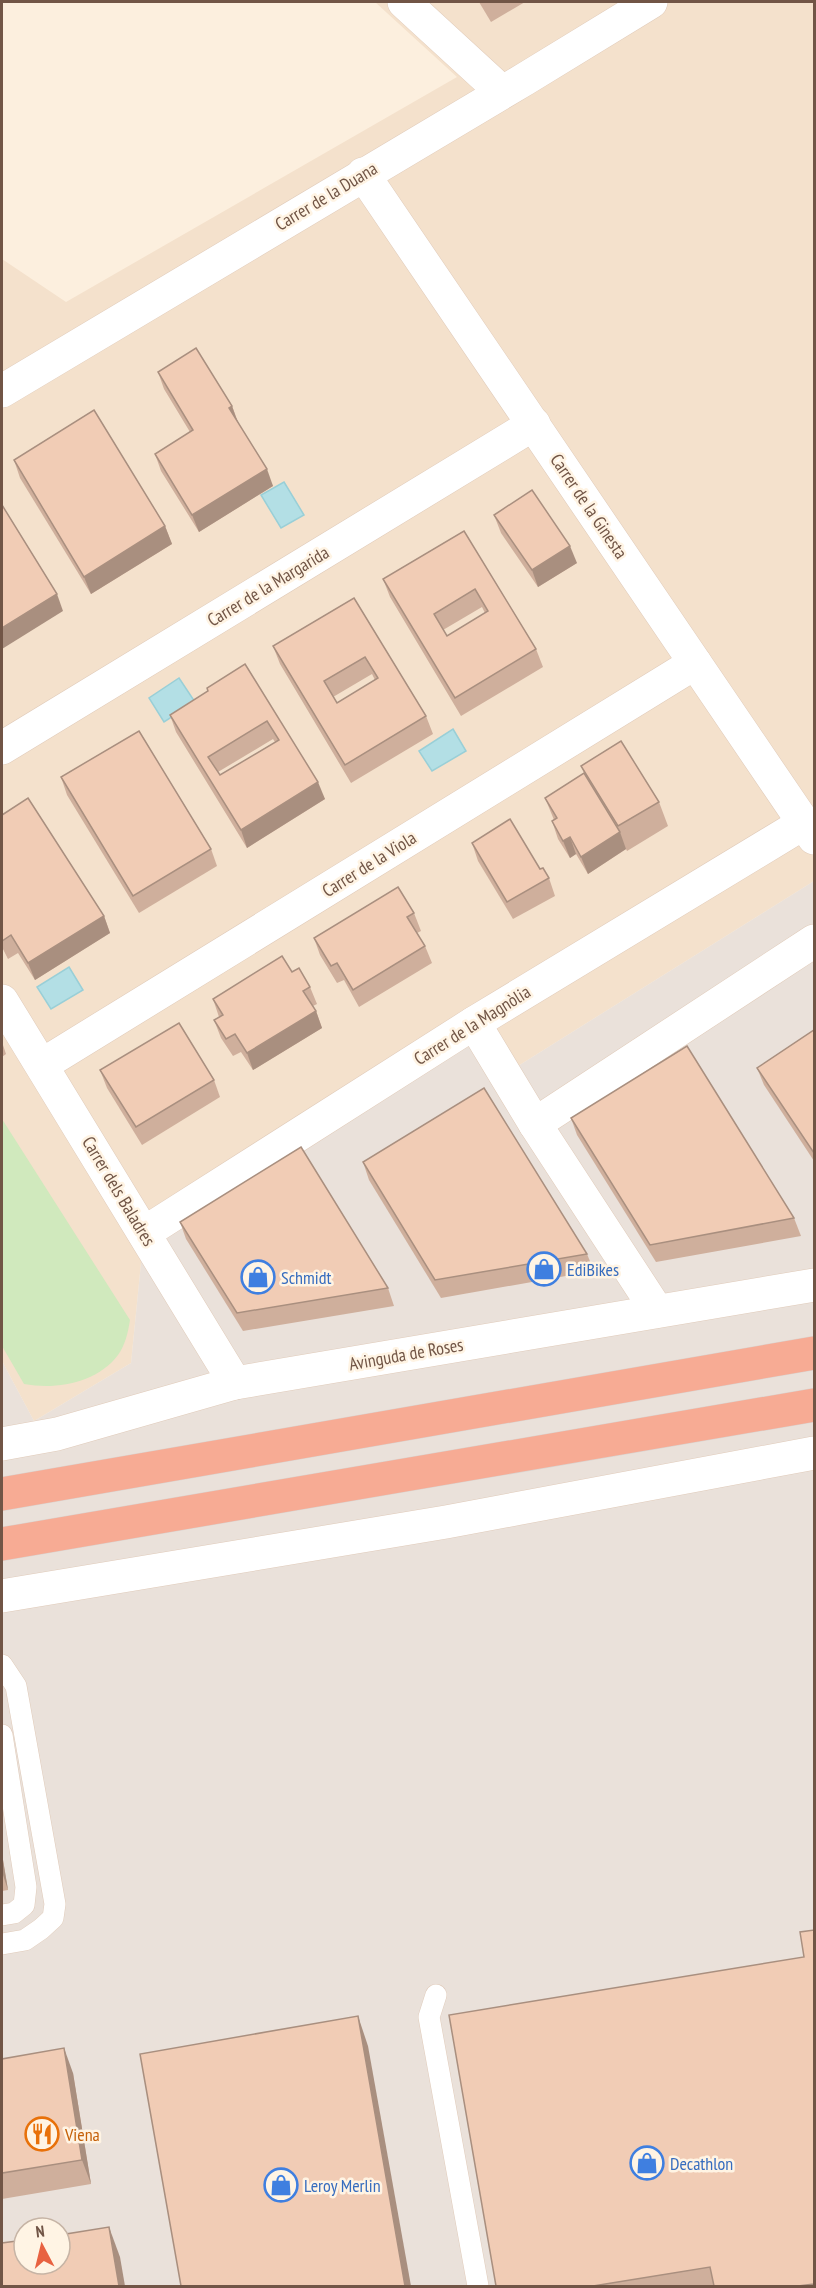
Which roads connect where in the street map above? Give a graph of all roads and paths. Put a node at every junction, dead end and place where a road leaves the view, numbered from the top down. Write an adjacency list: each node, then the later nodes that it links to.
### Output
1 (404, 2): 3 (street)
2 (651, 2): 3 (street, Carrer de la Duana)
3 (502, 92): 4 (street, Carrer de la Duana)
4 (363, 174): 5 (street, Carrer de la Duana); 6 (street, Carrer de la Ginesta)
5 (2, 391)
6 (534, 424): 7 (street, Carrer de la Ginesta); 8 (street, Carrer de la Margarida)
7 (695, 663): 9 (street, Carrer de la Ginesta); 13 (street, Carrer de la Viola)
8 (2, 748)
9 (809, 831): 12 (street, Carrer de la Magnòlia)
10 (814, 941): 14 (street)
11 (2, 1001): 13 (street, Carrer dels Baladres)
12 (474, 1023): 14 (street); 15 (street, Carrer de la Magnòlia)
13 (42, 1065): 15 (street, Carrer dels Baladres)
14 (535, 1124): 17 (street)
15 (144, 1233): 19 (street, Carrer dels Baladres)
16 (814, 1285): 17 (street, Avinguda de Roses)
17 (657, 1311): 19 (street, Avinguda de Roses)
18 (814, 1353): 23 (highway)
19 (235, 1383): 21 (street, Avinguda de Roses)
20 (814, 1404): 24 (highway)
21 (2, 1444)
22 (814, 1453): 25 (street)
23 (2, 1494)
24 (2, 1544)
25 (2, 1596)
26 (2, 1665): 29 (lane)
27 (2, 1735): 28 (lane)
28 (2, 1915)
29 (2, 1944)
30 (436, 1995): 31 (lane)
31 (478, 2286)

